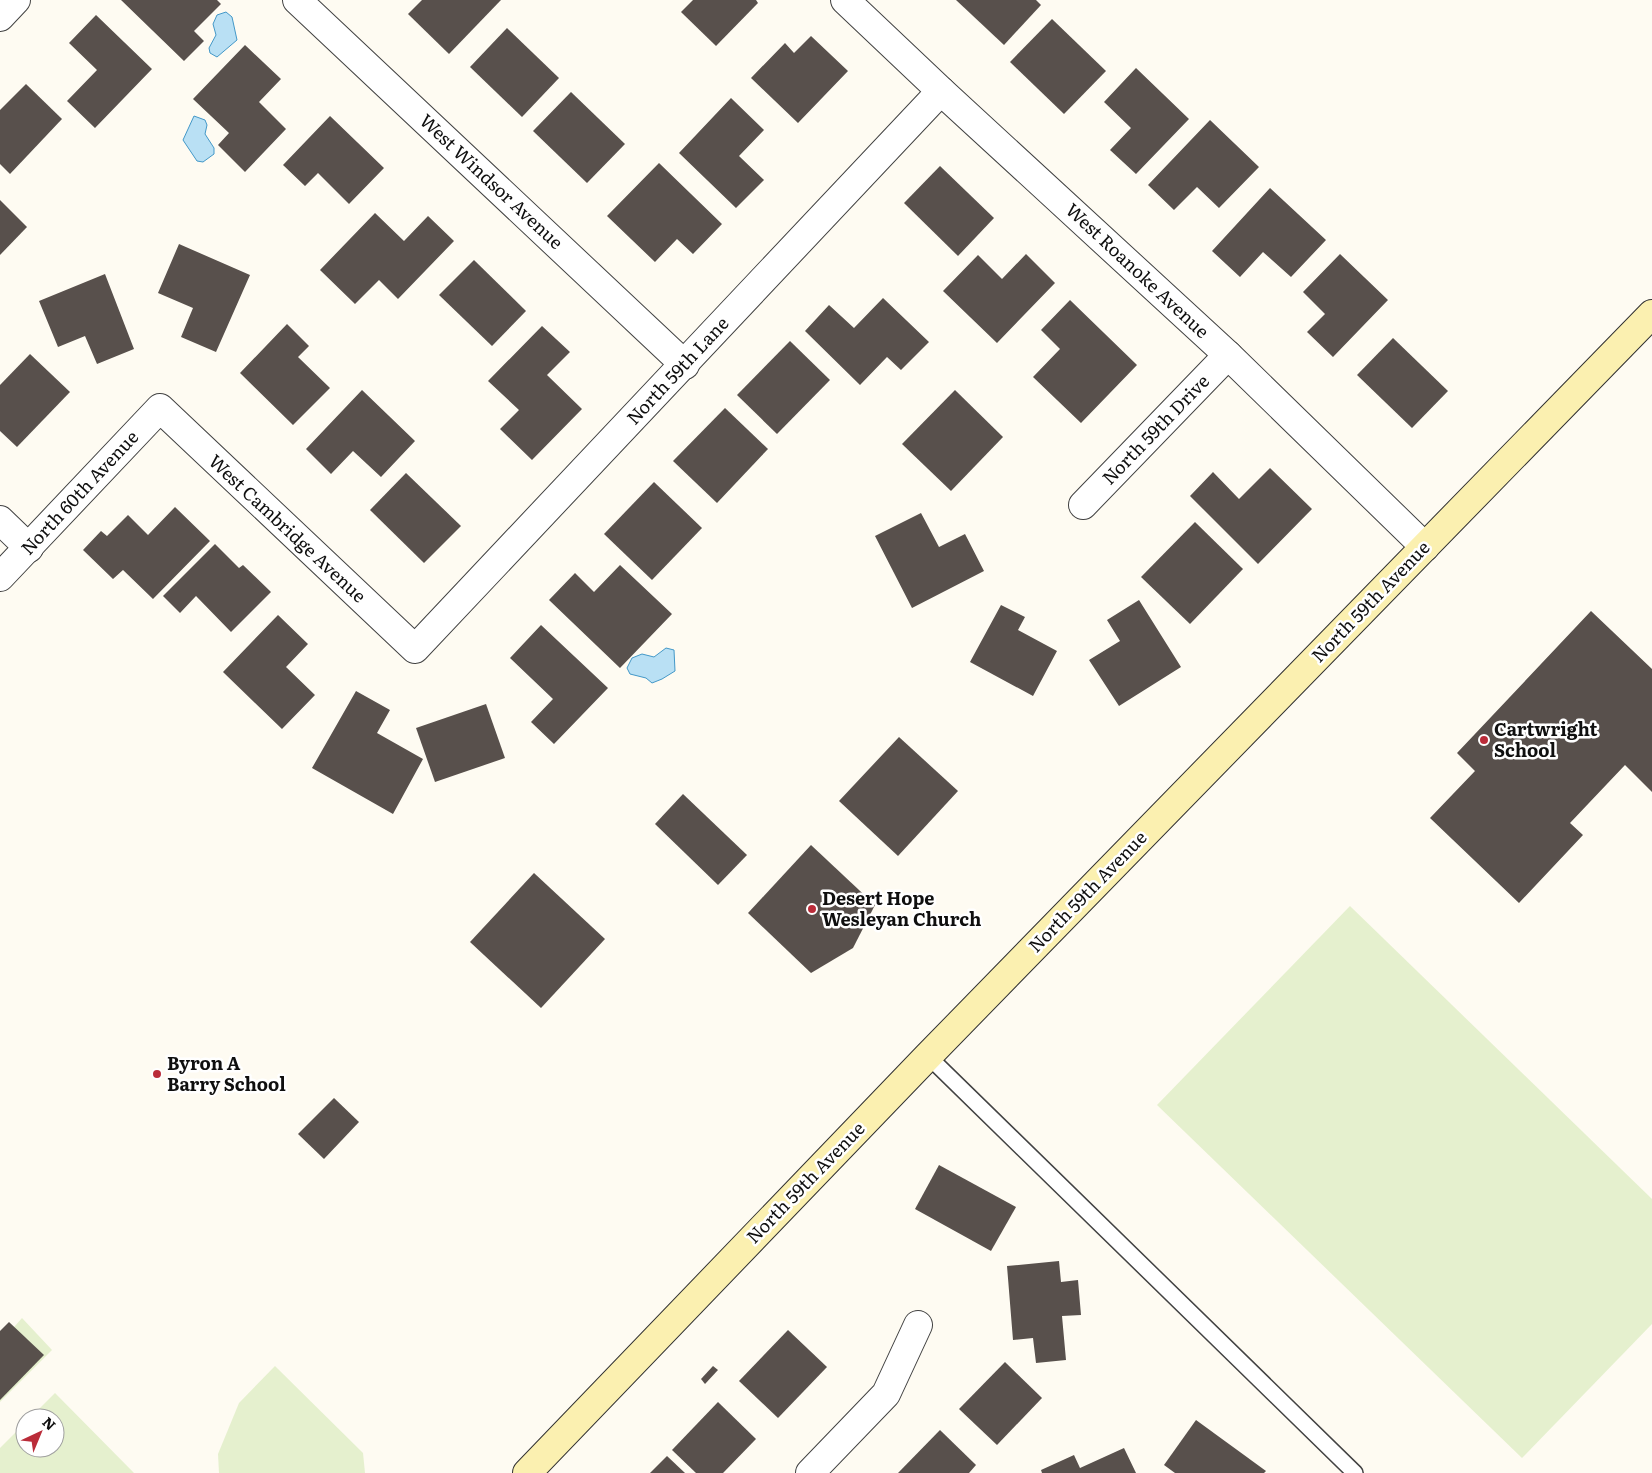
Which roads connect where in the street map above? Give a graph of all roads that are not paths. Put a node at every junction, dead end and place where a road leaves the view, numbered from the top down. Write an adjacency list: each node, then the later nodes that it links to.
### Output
1 (16, 0): 4 (street)
2 (297, 0): 8 (street, West Windsor Avenue)
3 (845, 0): 5 (street, West Roanoke Avenue)
4 (0, 17)
5 (941, 91): 7 (street, West Roanoke Avenue); 8 (street, North 59th Lane)
6 (1652, 314): 12 (main road, North 59th Avenue)
7 (1228, 355): 10 (street, North 59th Drive); 12 (street, West Roanoke Avenue)
8 (684, 365): 15 (street, North 59th Lane)
9 (160, 408): 13 (street, North 60th Avenue); 15 (street, West Cambridge Avenue)
10 (1083, 505)
11 (0, 520): 13 (street)
12 (1425, 546): 16 (main road, North 59th Avenue)
13 (29, 548): 14 (street, North 60th Avenue)
14 (0, 577)
15 (415, 650)
16 (928, 1056): 18 (main road, North 59th Avenue); 20 (lane)
17 (918, 1325): 19 (street)
18 (527, 1473)
19 (810, 1473)
20 (1355, 1473)

